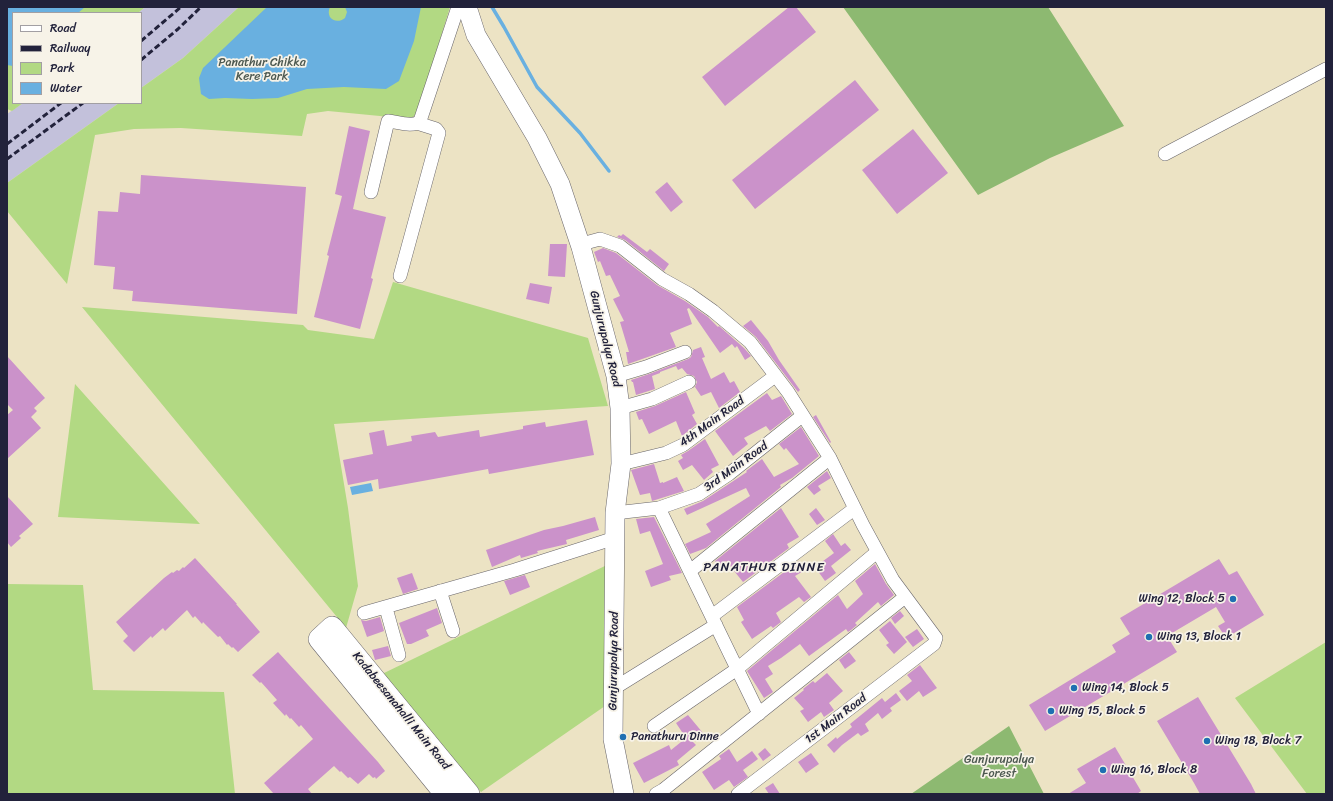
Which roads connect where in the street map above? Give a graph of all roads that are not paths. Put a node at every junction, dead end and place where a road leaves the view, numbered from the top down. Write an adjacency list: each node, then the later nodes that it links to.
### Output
1 (458, 7): 4 (street)
2 (467, 7): 7 (street, Gunjurupalya Road)
3 (1326, 69): 5 (street)
4 (417, 123): 6 (street); 8 (street)
5 (1165, 154)
6 (371, 192)
7 (581, 247): 10 (street, Gunjurupalya Road); 11 (street)
8 (400, 276)
9 (685, 352): 10 (street)
10 (616, 376): 13 (street, Gunjurupalya Road)
11 (775, 376): 14 (street); 16 (street, 4th Main Road)
12 (689, 382): 13 (street)
13 (620, 408): 16 (street, Gunjurupalya Road)
14 (802, 416): 15 (street); 17 (street, 3rd Main Road)
15 (830, 458): 18 (street); 22 (street)
16 (621, 464): 19 (street, Gunjurupalya Road)
17 (659, 508): 19 (street, 3rd Main Road); 22 (street)
18 (854, 509): 21 (street); 27 (street)
19 (615, 513): 20 (street, Gunjurupalya Road)
20 (615, 538): 23 (street); 31 (street, Gunjurupalya Road)
21 (877, 552): 24 (street); 30 (street)
22 (690, 571): 27 (street)
23 (440, 591): 25 (street); 28 (street)
24 (905, 597): 32 (street); 38 (street, 1st Main Road)
25 (386, 608): 26 (street); 29 (street)
26 (364, 613)
27 (714, 621): 30 (street); 31 (street)
28 (452, 630)
29 (399, 655)
30 (738, 669): 32 (street); 33 (street)
31 (613, 689): 36 (street, Gunjurupalya Road)
32 (759, 714): 37 (street)
33 (654, 726)
34 (445, 794): 35 (main road, Kadabeesanahalli Main Road)
35 (469, 794)
36 (624, 794)
37 (656, 794)
38 (738, 794)

